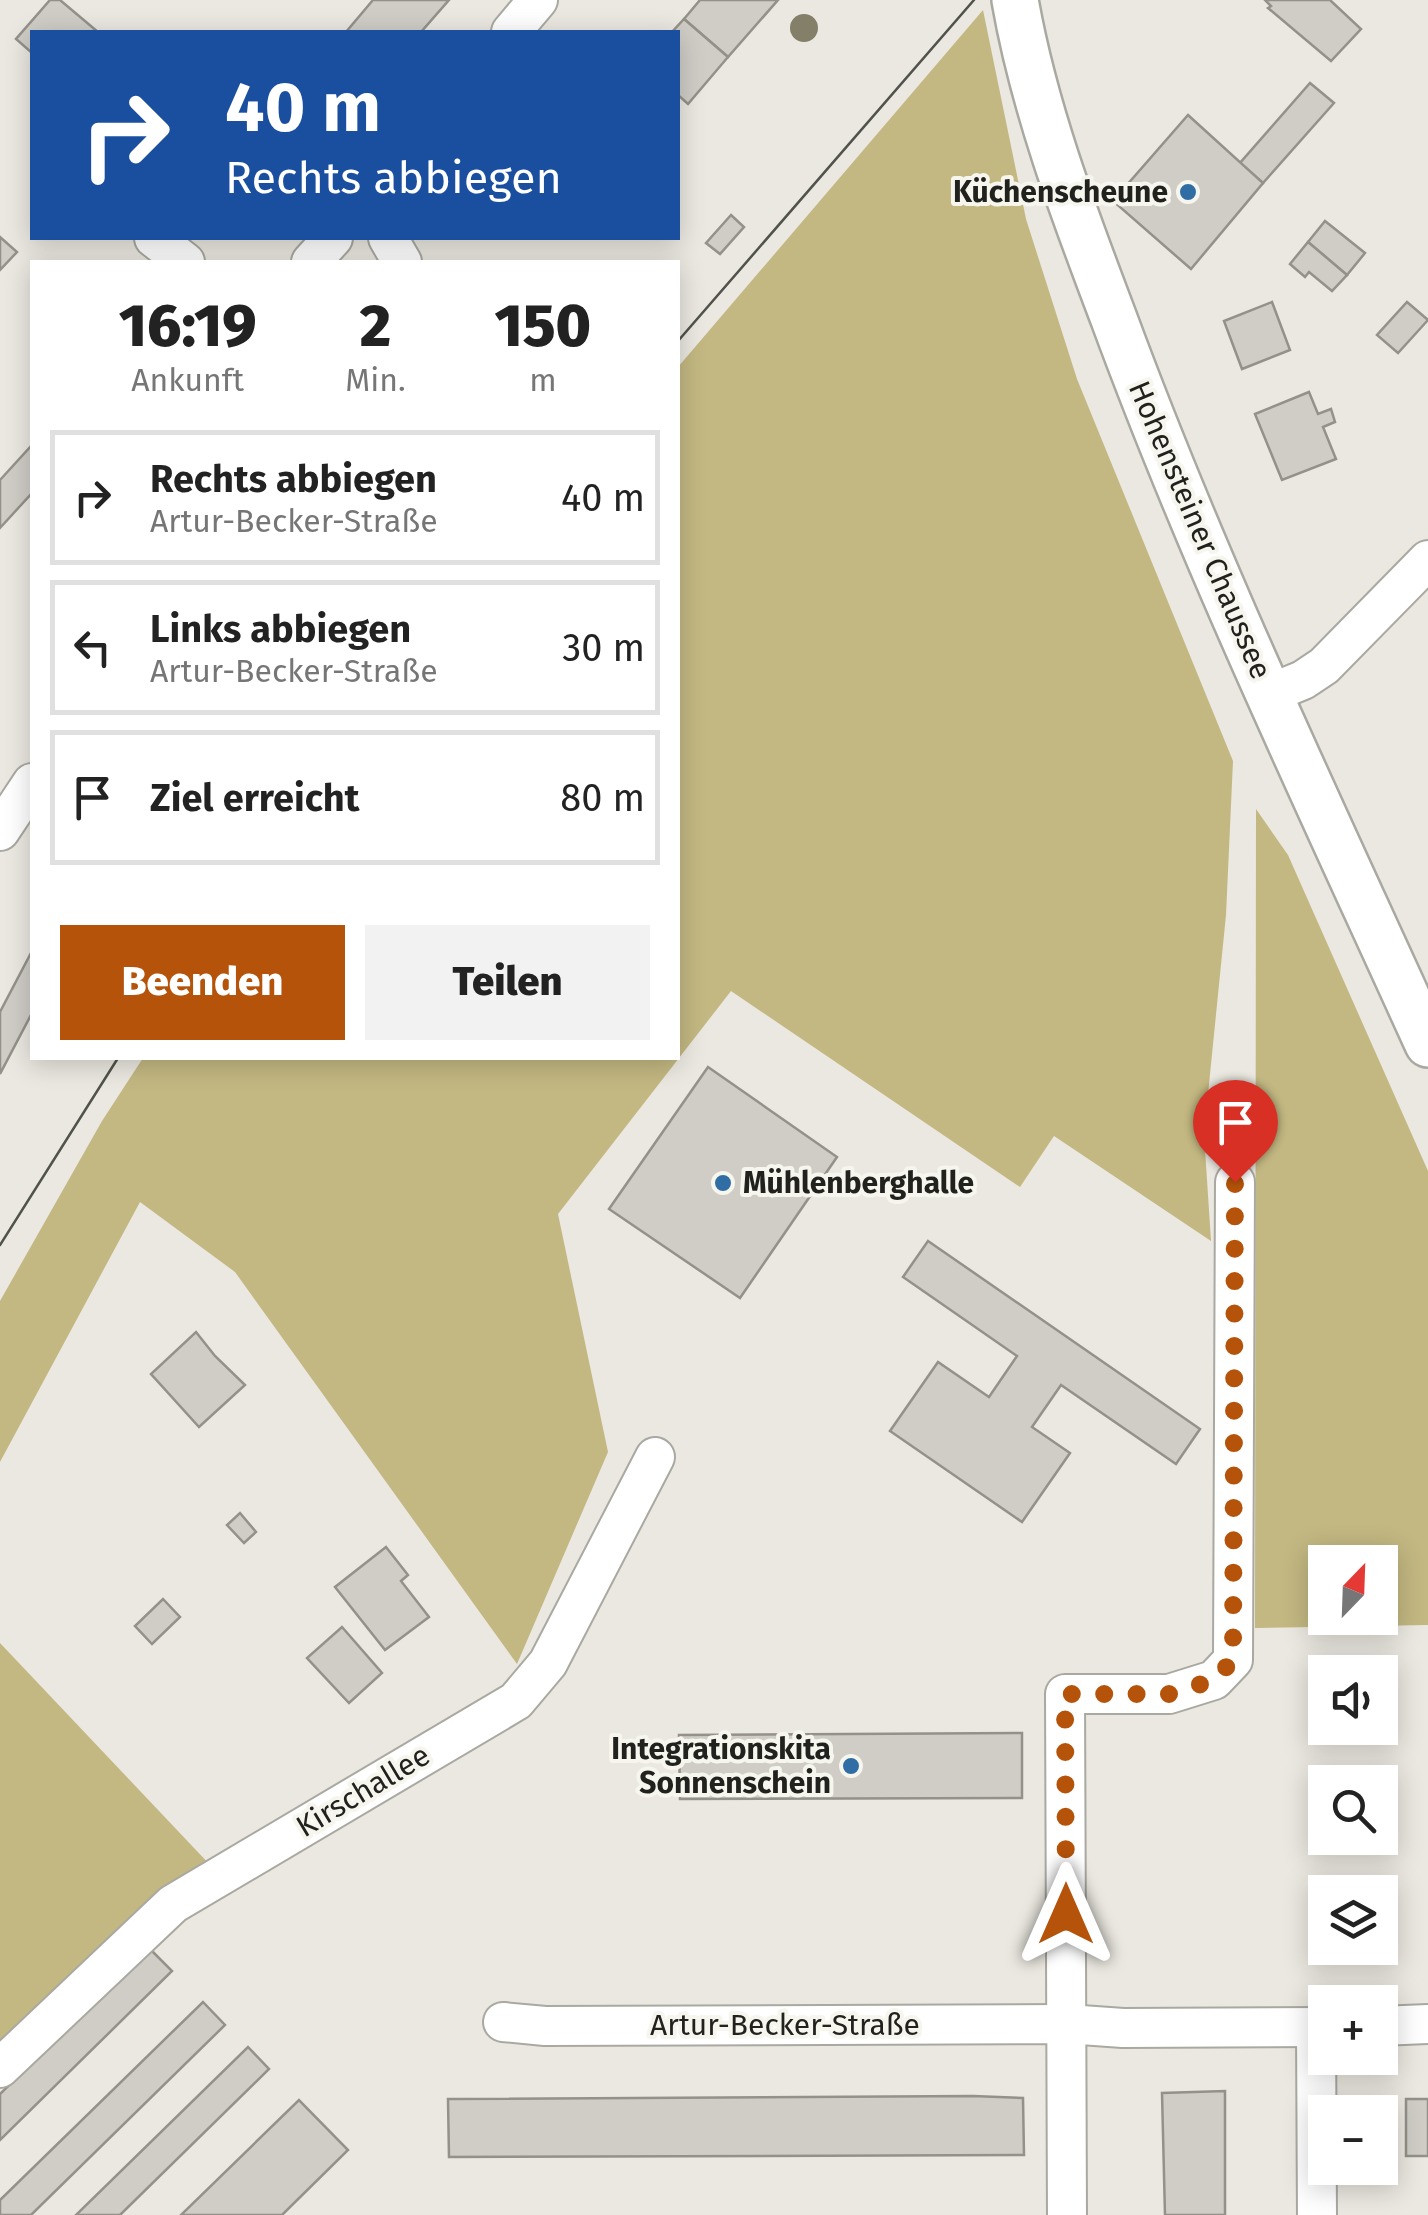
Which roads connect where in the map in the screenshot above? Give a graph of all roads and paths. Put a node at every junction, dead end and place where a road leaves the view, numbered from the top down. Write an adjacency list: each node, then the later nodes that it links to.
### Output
1 (538, 0): 3 (street)
2 (1015, 0): 9 (main road, Hohensteiner Chaussee)
3 (512, 30)
4 (157, 240): 6 (street)
5 (331, 240): 7 (street)
6 (182, 260)
7 (312, 260)
8 (1428, 560): 9 (street)
9 (1269, 694): 12 (main road, Hohensteiner Chaussee)
10 (30, 786): 11 (street)
11 (0, 831)
12 (1428, 1044)
13 (1235, 1182): 16 (street)
14 (656, 1457): 20 (street, Kirschallee)
15 (504, 2022): 16 (street, Artur-Becker-Straße)
16 (1066, 2024): 19 (street, Artur-Becker-Straße); 22 (street)
17 (1428, 2024): 18 (street)
18 (1398, 2025)
19 (1308, 2028)
20 (0, 2068)
21 (1319, 2075): 23 (street)
22 (1067, 2215)
23 (1316, 2215)

